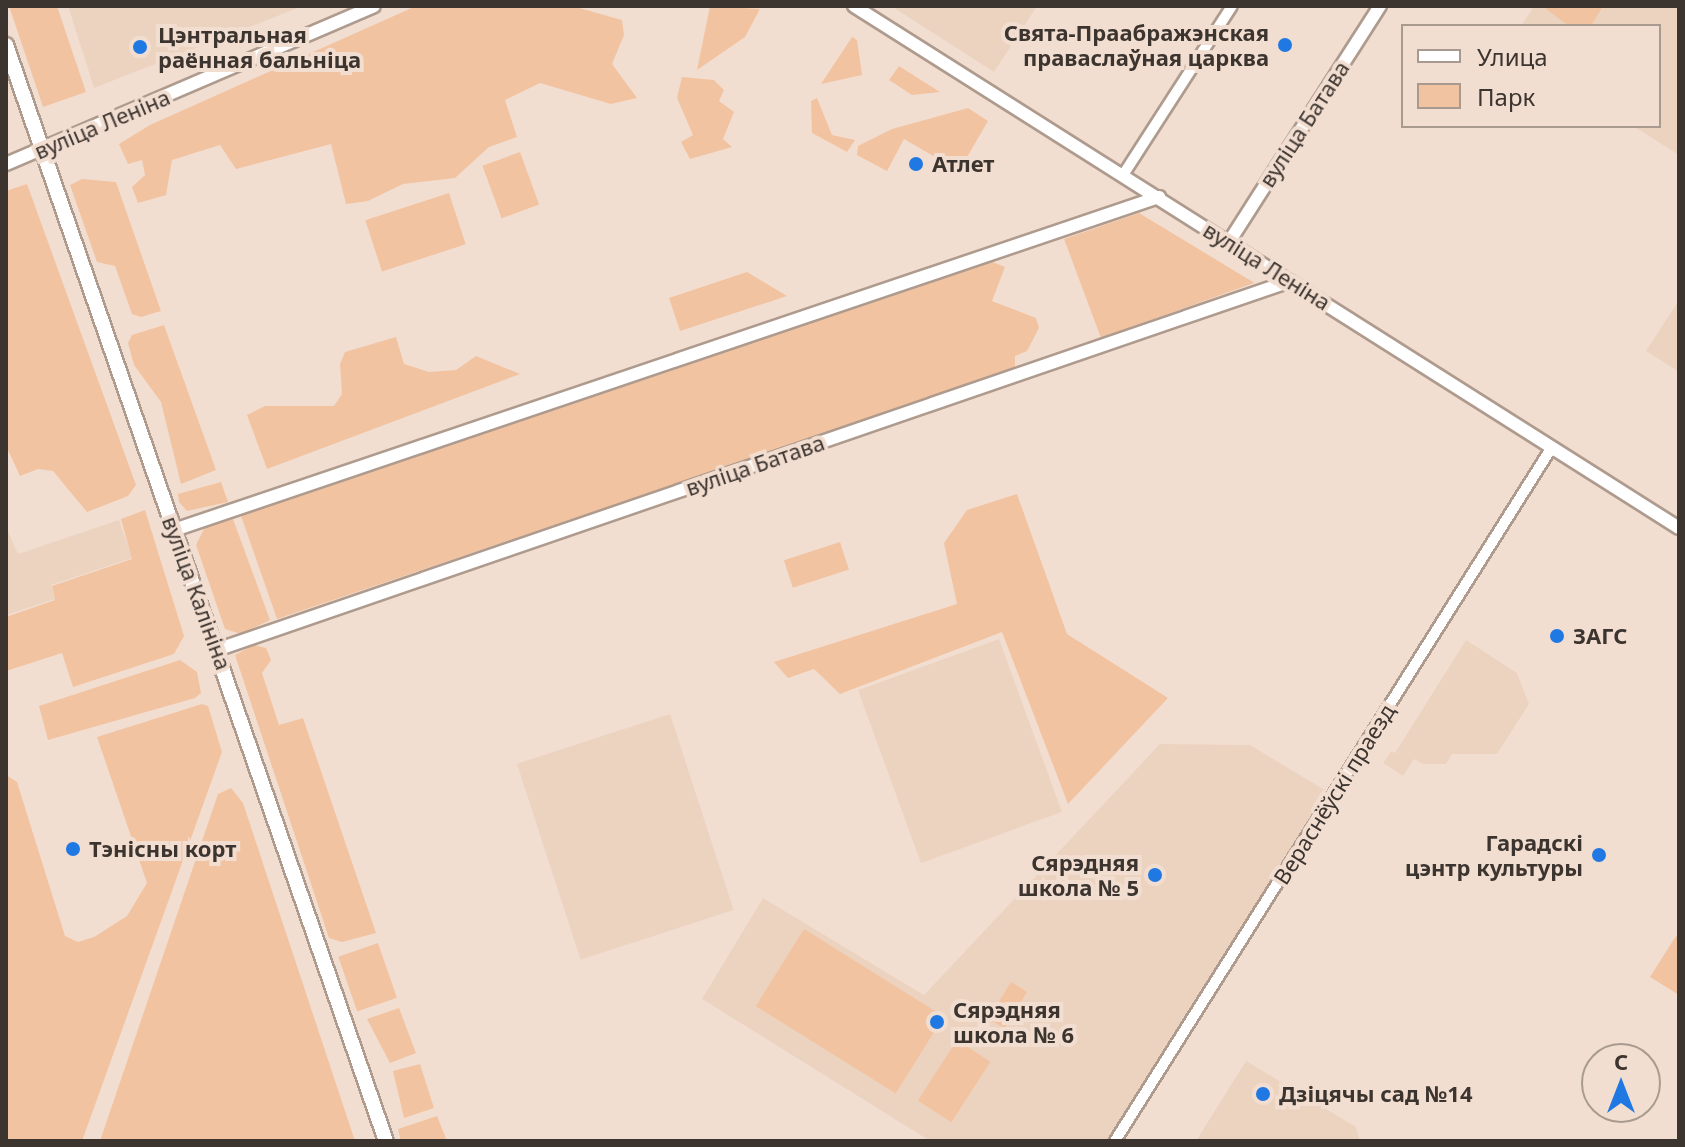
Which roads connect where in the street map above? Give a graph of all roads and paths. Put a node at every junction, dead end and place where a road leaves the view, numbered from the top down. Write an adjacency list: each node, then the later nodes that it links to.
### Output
1 (374, 6): 6 (street, вуліца Леніна)
2 (854, 6): 8 (street, вуліца Леніна)
3 (1232, 6): 8 (street)
4 (1380, 6): 10 (street, вуліца Батава)
5 (6, 45): 6 (main road, вуліца Калініна)
6 (42, 152): 7 (street, вуліца Леніна); 14 (main road, вуліца Калініна)
7 (6, 164)
8 (1123, 175): 9 (street, вуліца Леніна)
9 (1159, 197): 10 (street, вуліца Леніна); 14 (street)
10 (1229, 242): 11 (street, вуліца Леніна)
11 (1290, 281): 12 (street, вуліца Леніна); 15 (street, вуліца Батава)
12 (1552, 447): 13 (street, вуліца Леніна); 17 (street, Вераснёўскі праезд)
13 (1679, 528)
14 (174, 530): 15 (main road, вуліца Калініна)
15 (219, 649): 16 (main road, вуліца Калініна)
16 (386, 1141)
17 (1115, 1141)

